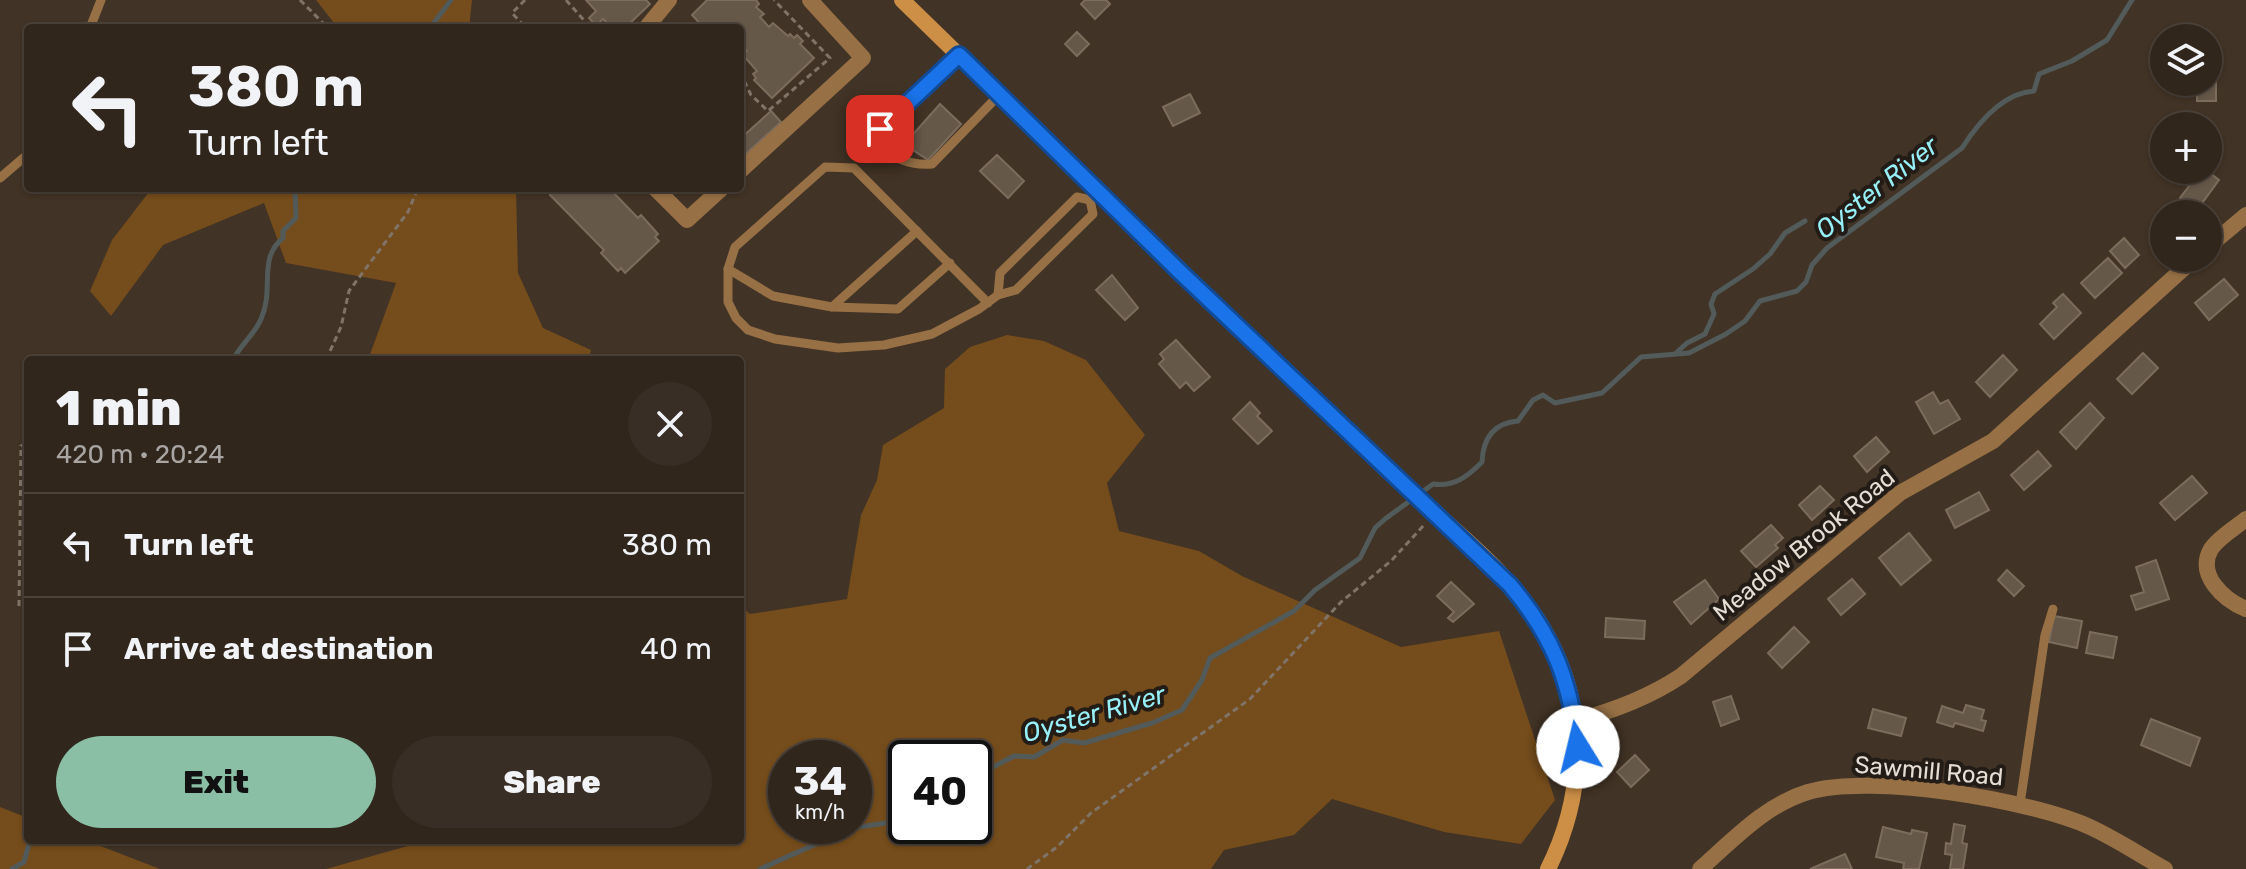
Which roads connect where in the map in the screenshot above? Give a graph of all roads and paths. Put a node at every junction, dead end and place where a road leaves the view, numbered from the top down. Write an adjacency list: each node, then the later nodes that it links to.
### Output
1 (101, 0): 9 (lane)
2 (300, 0): 10 (path)
3 (525, 0): 11 (path)
4 (566, 0): 12 (path)
5 (669, 0): 13 (street)
6 (774, 0): 15 (path)
7 (810, 0): 18 (street)
8 (902, 0): 14 (street)
9 (92, 24)
10 (324, 24)
11 (522, 24)
12 (587, 24)
13 (649, 24)
14 (964, 61): 16 (street); 16 (lane)
15 (744, 80)
16 (999, 95): 23 (street)
17 (24, 157): 19 (lane)
18 (744, 167)
19 (0, 178)
20 (416, 192): 33 (path)
21 (659, 192): 22 (street)
22 (718, 192)
23 (1094, 196): 30 (lane); 30 (lane); 35 (street)
24 (2246, 215): 26 (street)
25 (917, 231): 27 (lane); 28 (lane); 32 (lane)
26 (2222, 235)
27 (950, 263): 31 (lane); 32 (lane)
28 (728, 269): 31 (lane); 32 (lane)
29 (2180, 272): 40 (street, Meadow Brook Road)
30 (998, 295): 31 (lane)
31 (988, 303)
32 (832, 307)
33 (328, 356)
34 (24, 445): 37 (path)
35 (1434, 511): 40 (street); 42 (path)
36 (2246, 519): 39 (street)
37 (19, 606)
38 (2053, 609): 41 (lane)
39 (2246, 609)
40 (1575, 721): 43 (street)
41 (2020, 804): 44 (street, Sawmill Road); 45 (street, Sawmill Road)
42 (1027, 869)
43 (1548, 869)
44 (1700, 869)
45 (2165, 869)

